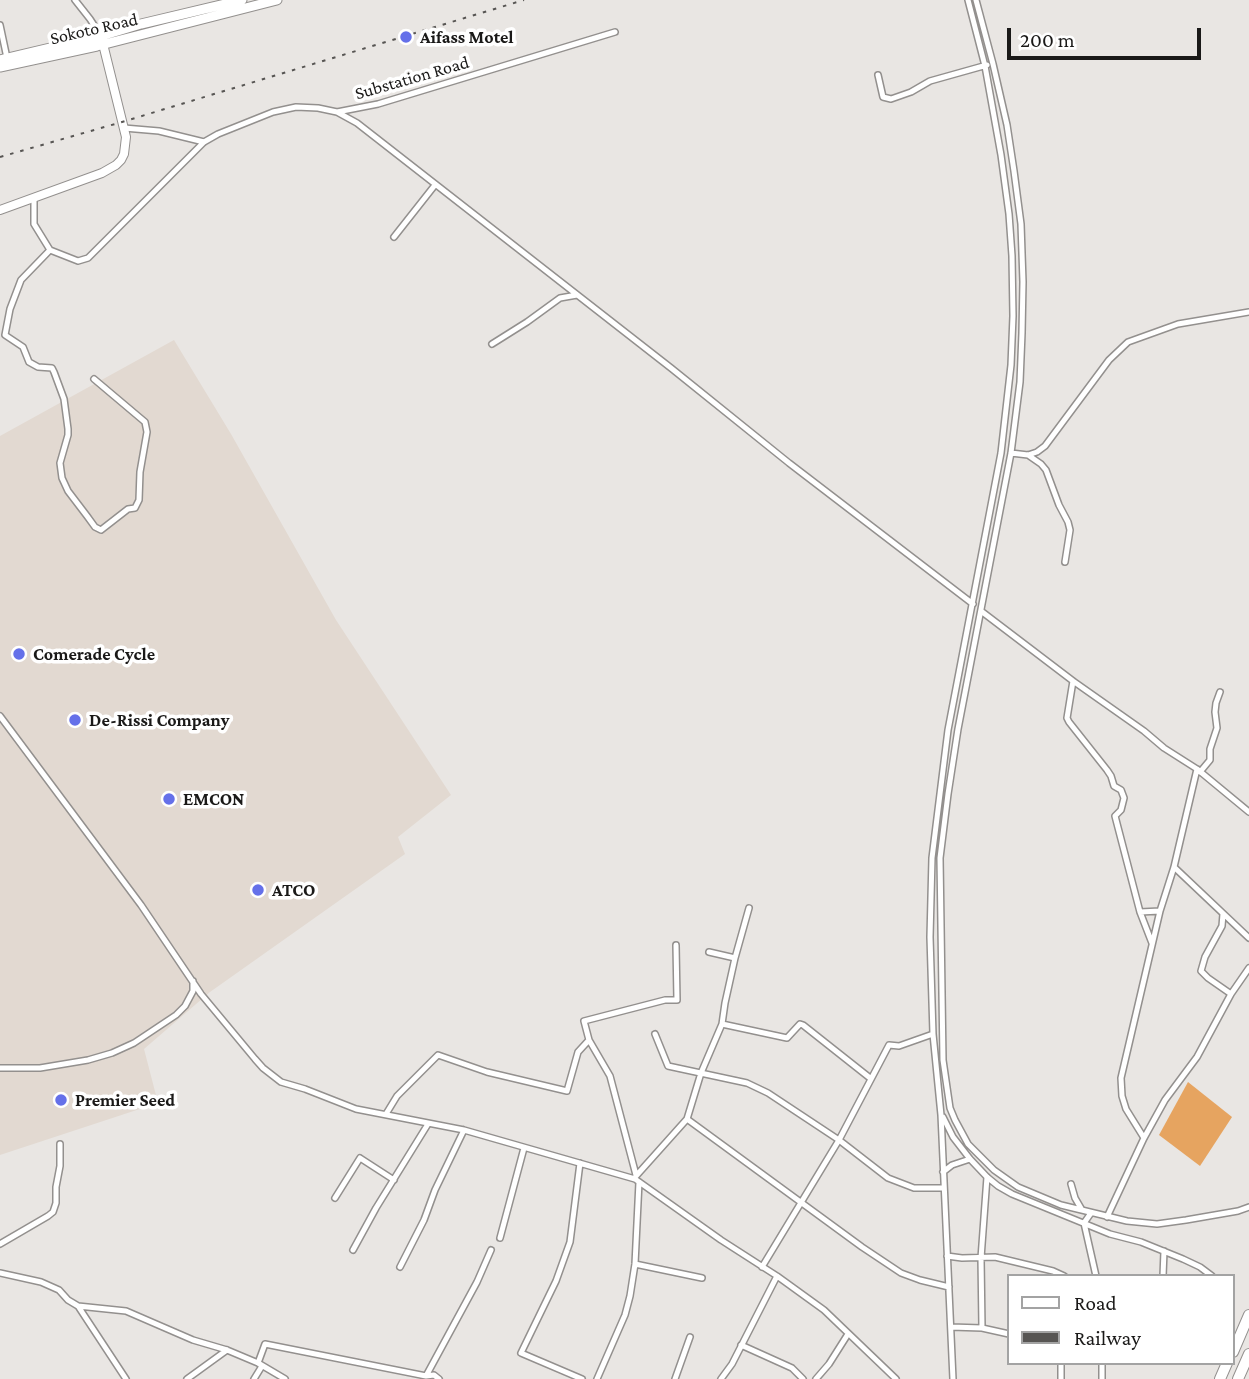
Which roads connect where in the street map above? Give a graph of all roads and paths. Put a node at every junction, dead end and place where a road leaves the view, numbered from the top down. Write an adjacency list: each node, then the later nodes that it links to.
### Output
1 (75, 0): 9 (street)
2 (242, 0): 6 (main road, Sokoto Road)
3 (277, 0): 6 (main road, Sokoto Road)
4 (968, 0): 12 (street)
5 (976, 0): 11 (street)
6 (204, 14): 9 (main road, Sokoto Road)
7 (0, 25): 10 (street)
8 (615, 32): 15 (street, Substation Road)
9 (102, 40): 10 (main road, Sokoto Road); 13 (main road, Sokoto Road); 16 (street)
10 (4, 59)
11 (993, 64): 12 (street); 29 (street)
12 (985, 66): 14 (street); 31 (street)
13 (0, 67)
14 (878, 75)
15 (337, 112): 17 (street); 18 (street)
16 (124, 128): 17 (street); 19 (street)
17 (204, 142): 22 (street)
18 (435, 185): 21 (street); 23 (street)
19 (34, 198): 20 (street); 22 (street)
20 (0, 211)
21 (394, 237)
22 (50, 250): 28 (street)
23 (559, 281): 24 (street); 25 (street)
24 (577, 295): 25 (street); 34 (street)
25 (560, 298): 27 (street)
26 (1249, 312): 30 (street)
27 (492, 344)
28 (94, 379)
29 (1010, 453): 30 (street); 32 (street)
30 (1028, 455): 33 (street)
31 (994, 486): 32 (street); 34 (street)
32 (1004, 489): 35 (street)
33 (1065, 562)
34 (973, 604): 56 (street)
35 (981, 611): 36 (street); 78 (street)
36 (1073, 681): 39 (street); 44 (street)
37 (1220, 692): 39 (street)
38 (0, 716): 52 (street)
39 (1199, 771): 40 (street); 41 (street)
40 (1249, 812)
41 (1174, 867): 43 (street); 45 (street)
42 (749, 908): 50 (street)
43 (1160, 911): 44 (street); 47 (street)
44 (1140, 912): 47 (street)
45 (1223, 914): 46 (street); 53 (street)
46 (1249, 938)
47 (1152, 943): 66 (street)
48 (676, 945): 57 (street)
49 (709, 952): 50 (street)
50 (735, 958): 54 (street)
51 (1249, 968): 53 (street)
52 (193, 981): 58 (street); 61 (street)
53 (1231, 994): 66 (street)
54 (722, 1024): 59 (street); 60 (street)
55 (655, 1034): 59 (street)
56 (933, 1034): 60 (street); 62 (street)
57 (589, 1040): 61 (street); 74 (street)
58 (0, 1068)
59 (701, 1073): 63 (street); 67 (street)
60 (870, 1078): 67 (street)
61 (386, 1114): 64 (street)
62 (942, 1115): 70 (street); 72 (street)
63 (687, 1119): 74 (street); 80 (street)
64 (428, 1124): 65 (street); 75 (street)
65 (464, 1130): 69 (street); 95 (street)
66 (1144, 1138): 85 (street)
67 (839, 1140): 77 (street); 80 (street)
68 (60, 1144): 88 (street)
69 (524, 1148): 71 (street); 87 (street)
70 (970, 1159): 72 (street); 73 (street)
71 (580, 1163): 74 (street); 123 (street)
72 (943, 1172): 77 (street)
73 (986, 1177): 81 (street); 93 (street)
74 (637, 1179): 94 (street); 96 (street)
75 (394, 1180): 79 (street); 89 (street)
76 (1071, 1184): 83 (street)
77 (944, 1188): 92 (street)
78 (1042, 1197): 81 (street); 83 (street)
79 (335, 1198)
80 (800, 1202): 96 (street); 104 (street)
81 (1039, 1205): 86 (street)
82 (1249, 1207): 85 (street)
83 (1082, 1211): 84 (street)
84 (1091, 1213): 85 (street); 86 (street)
85 (1107, 1217)
86 (1084, 1223): 91 (street); 99 (street)
87 (500, 1238)
88 (0, 1244)
89 (353, 1250)
90 (491, 1250): 117 (street)
91 (1164, 1251): 100 (street); 101 (street)
92 (947, 1256): 93 (street); 104 (street)
93 (981, 1258): 98 (street); 108 (street)
94 (635, 1264): 103 (street); 124 (street)
95 (400, 1267)
96 (762, 1267): 102 (street)
97 (0, 1273): 105 (street)
98 (1060, 1274)
99 (1096, 1274)
100 (1163, 1274)
101 (1209, 1274)
102 (778, 1276): 109 (street); 112 (street)
103 (702, 1278)
104 (949, 1287): 107 (street)
105 (78, 1306): 114 (street); 118 (street)
106 (1249, 1314): 113 (highway)
107 (951, 1327): 108 (street); 130 (street)
108 (982, 1328): 110 (street)
109 (848, 1334): 128 (street); 129 (street)
110 (1007, 1334)
111 (690, 1337): 125 (street)
112 (741, 1345): 126 (street); 127 (street)
113 (1235, 1347)
114 (227, 1350): 116 (street); 119 (street)
115 (1249, 1354): 131 (highway)
116 (260, 1364): 117 (street); 120 (street); 121 (street)
117 (426, 1378): 122 (street)
118 (127, 1379)
119 (187, 1379)
120 (254, 1379)
121 (285, 1379)
122 (439, 1379)
123 (582, 1379)
124 (598, 1379)
125 (675, 1379)
126 (721, 1379)
127 (803, 1379)
128 (816, 1379)
129 (896, 1379)
130 (953, 1379)
131 (1238, 1379)

